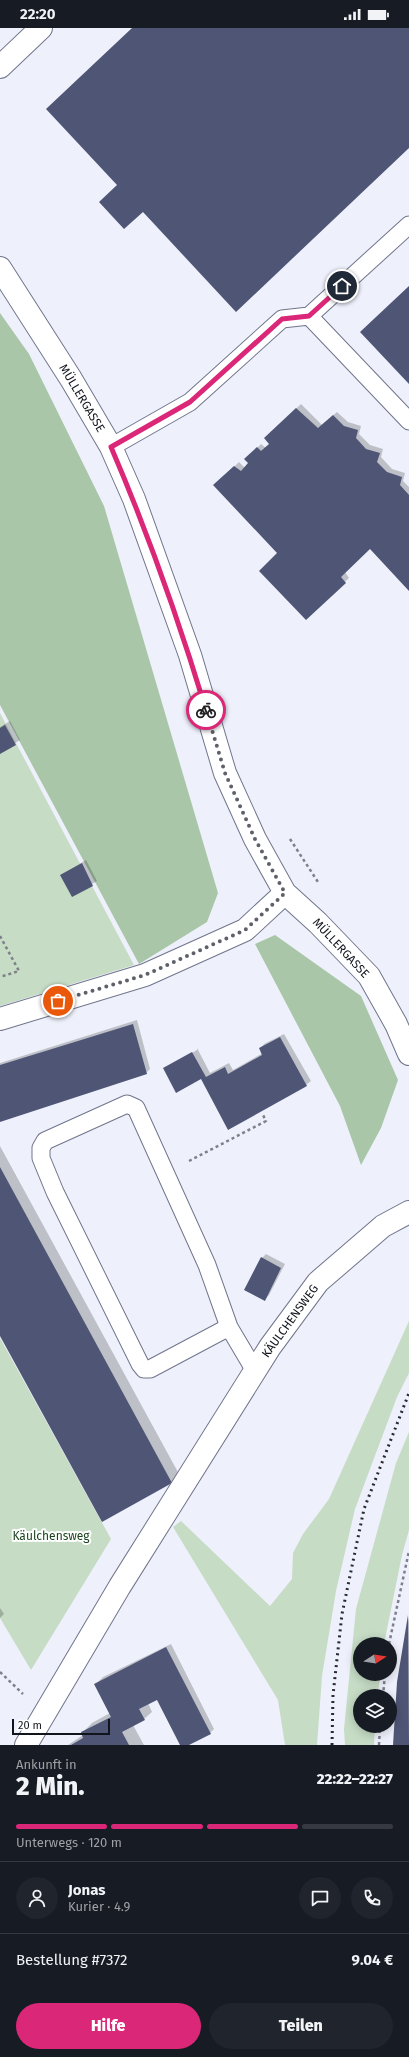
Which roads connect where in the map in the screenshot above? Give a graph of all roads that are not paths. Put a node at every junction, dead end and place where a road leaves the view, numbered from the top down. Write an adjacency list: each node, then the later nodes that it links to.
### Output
1 (41, 28): 2 (street)
2 (0, 67)
3 (409, 225): 5 (lane)
4 (0, 268): 7 (street, MÜLLERGASSE)
5 (309, 316): 6 (lane); 7 (lane)
6 (409, 422)
7 (111, 447): 8 (street, MÜLLERGASSE)
8 (285, 893): 9 (street); 10 (street, MÜLLERGASSE)
9 (0, 1019)
10 (409, 1054)
11 (409, 1212): 13 (street, KÄULCHENSWEG)
12 (229, 1327): 12 (lane); 13 (lane)
13 (255, 1371): 14 (street, KÄULCHENSWEG)
14 (26, 1745)

